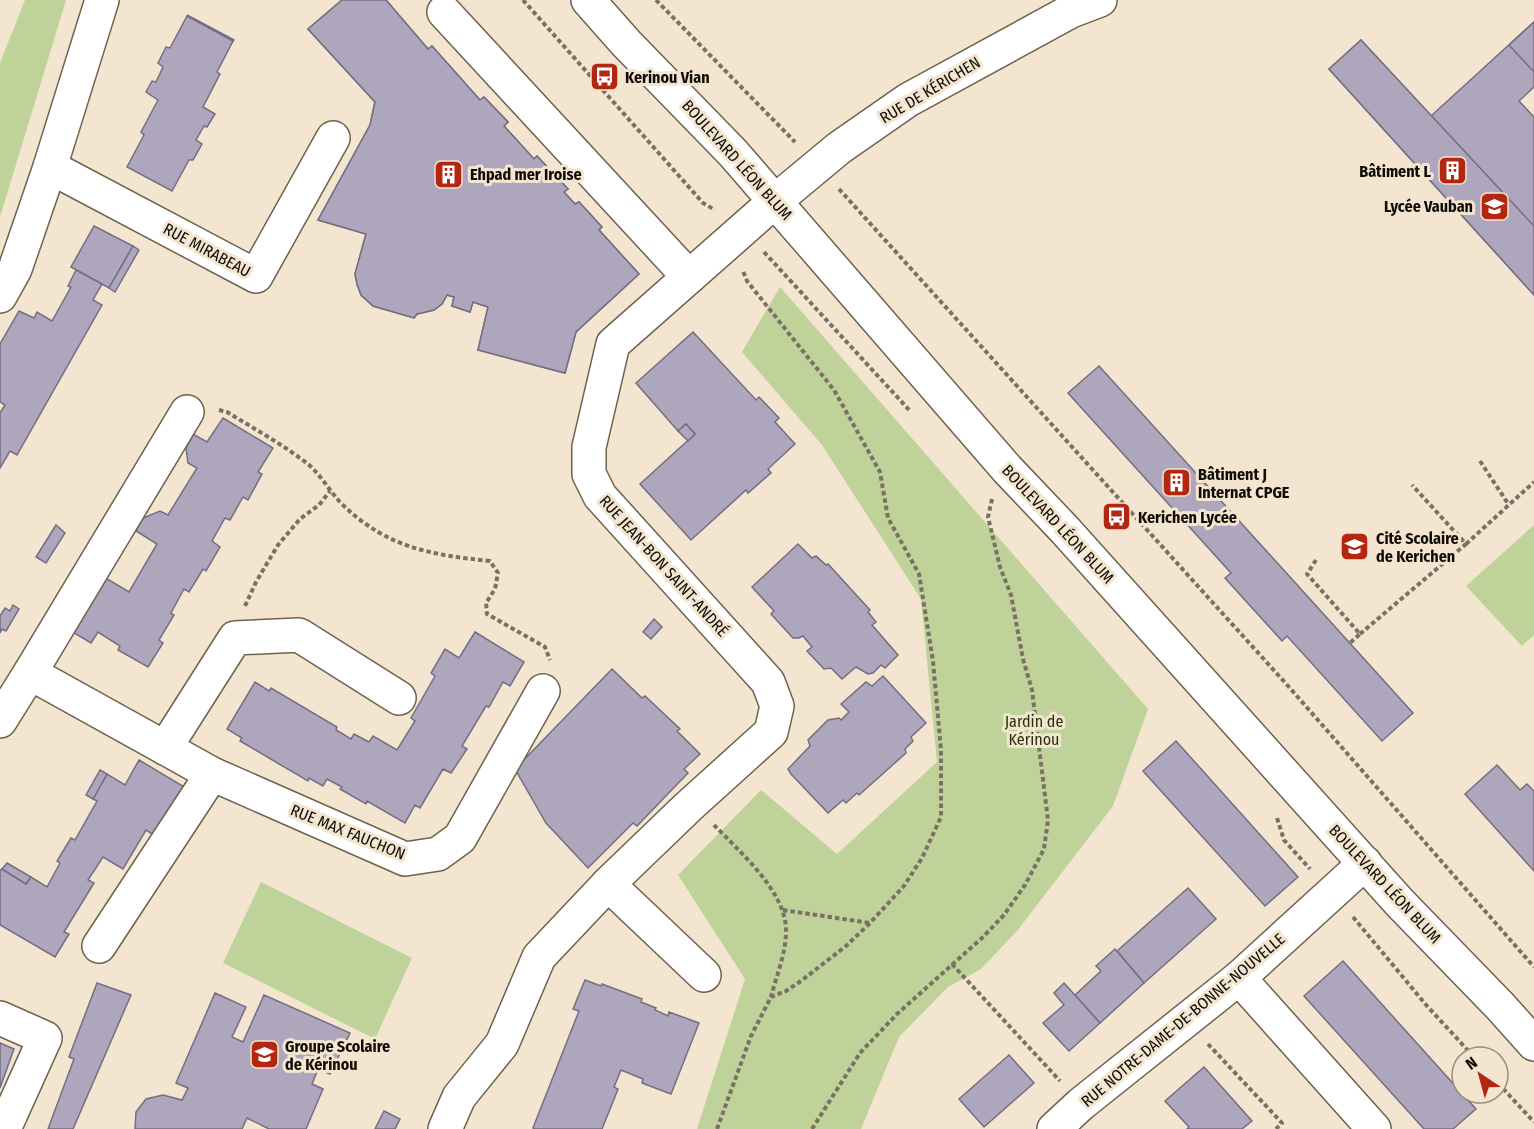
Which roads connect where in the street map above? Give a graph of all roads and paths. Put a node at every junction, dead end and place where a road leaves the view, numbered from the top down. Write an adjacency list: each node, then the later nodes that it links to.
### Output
1 (102, 0): 9 (street)
2 (523, 0): 11 (path)
3 (588, 0): 10 (street, BOULEVARD LÉON BLUM)
4 (656, 0): 8 (path)
5 (1100, 0): 8 (street, RUE DE KÉRICHEN)
6 (444, 12): 12 (street)
7 (333, 138): 9 (street, RUE MIRABEAU)
8 (818, 165): 10 (street, RUE DE KÉRICHEN); 46 (path)
9 (51, 167): 13 (street)
10 (774, 202): 11 (street, RUE JEAN-BON SAINT-ANDRÉ); 17 (street, BOULEVARD LÉON BLUM)
11 (736, 236): 12 (street, RUE JEAN-BON SAINT-ANDRÉ); 15 (path); 43 (path)
12 (689, 277): 36 (street, RUE JEAN-BON SAINT-ANDRÉ)
13 (0, 296)
14 (187, 412): 20 (path); 30 (street)
15 (912, 413)
16 (1480, 461): 23 (path)
17 (1007, 469): 22 (path); 38 (street, BOULEVARD LÉON BLUM)
18 (1534, 482): 23 (path)
19 (1412, 485): 25 (path)
20 (330, 491): 28 (path); 31 (path)
21 (984, 492): 22 (path)
22 (992, 500): 24 (path); 45 (path)
23 (1509, 505): 25 (path)
24 (999, 509)
25 (1466, 544): 27 (path)
26 (1316, 560): 27 (path)
27 (1360, 634): 29 (path)
28 (235, 638): 32 (street); 34 (street)
29 (1350, 643)
30 (30, 673): 33 (street); 34 (street, RUE MAX FAUCHON)
31 (543, 691): 35 (street, RUE MAX FAUCHON)
32 (399, 698)
33 (0, 721)
34 (165, 748): 35 (street, RUE MAX FAUCHON)
35 (212, 774): 44 (street)
36 (693, 803): 40 (street, RUE JEAN-BON SAINT-ANDRÉ); 41 (path)
37 (1276, 814): 39 (path)
38 (1365, 863): 48 (street, RUE NOTRE-DAME-DE-BONNE-NOUVELLE); 52 (street, BOULEVARD LÉON BLUM)
39 (1311, 871)
40 (608, 884): 47 (street); 58 (street, RUE JEAN-BON SAINT-ANDRÉ)
41 (783, 910): 43 (path); 49 (path)
42 (1348, 912): 53 (path)
43 (870, 923): 49 (path)
44 (99, 946)
45 (952, 964): 55 (path); 60 (path)
46 (1534, 966)
47 (704, 975)
48 (1239, 978): 51 (street, RUE NOTRE-DAME-DE-BONNE-NOUVELLE); 63 (street)
49 (771, 997): 59 (path)
50 (0, 1018): 57 (street)
51 (1186, 1020): 55 (street, RUE NOTRE-DAME-DE-BONNE-NOUVELLE); 62 (path)
52 (1534, 1044)
53 (1463, 1045)
54 (1510, 1096): 56 (path)
55 (1081, 1104): 61 (street, RUE NOTRE-DAME-DE-BONNE-NOUVELLE)
56 (1534, 1122)
57 (4, 1129)
58 (445, 1129)
59 (717, 1129)
60 (812, 1129)
61 (1054, 1129)
62 (1276, 1129)
63 (1374, 1129)

